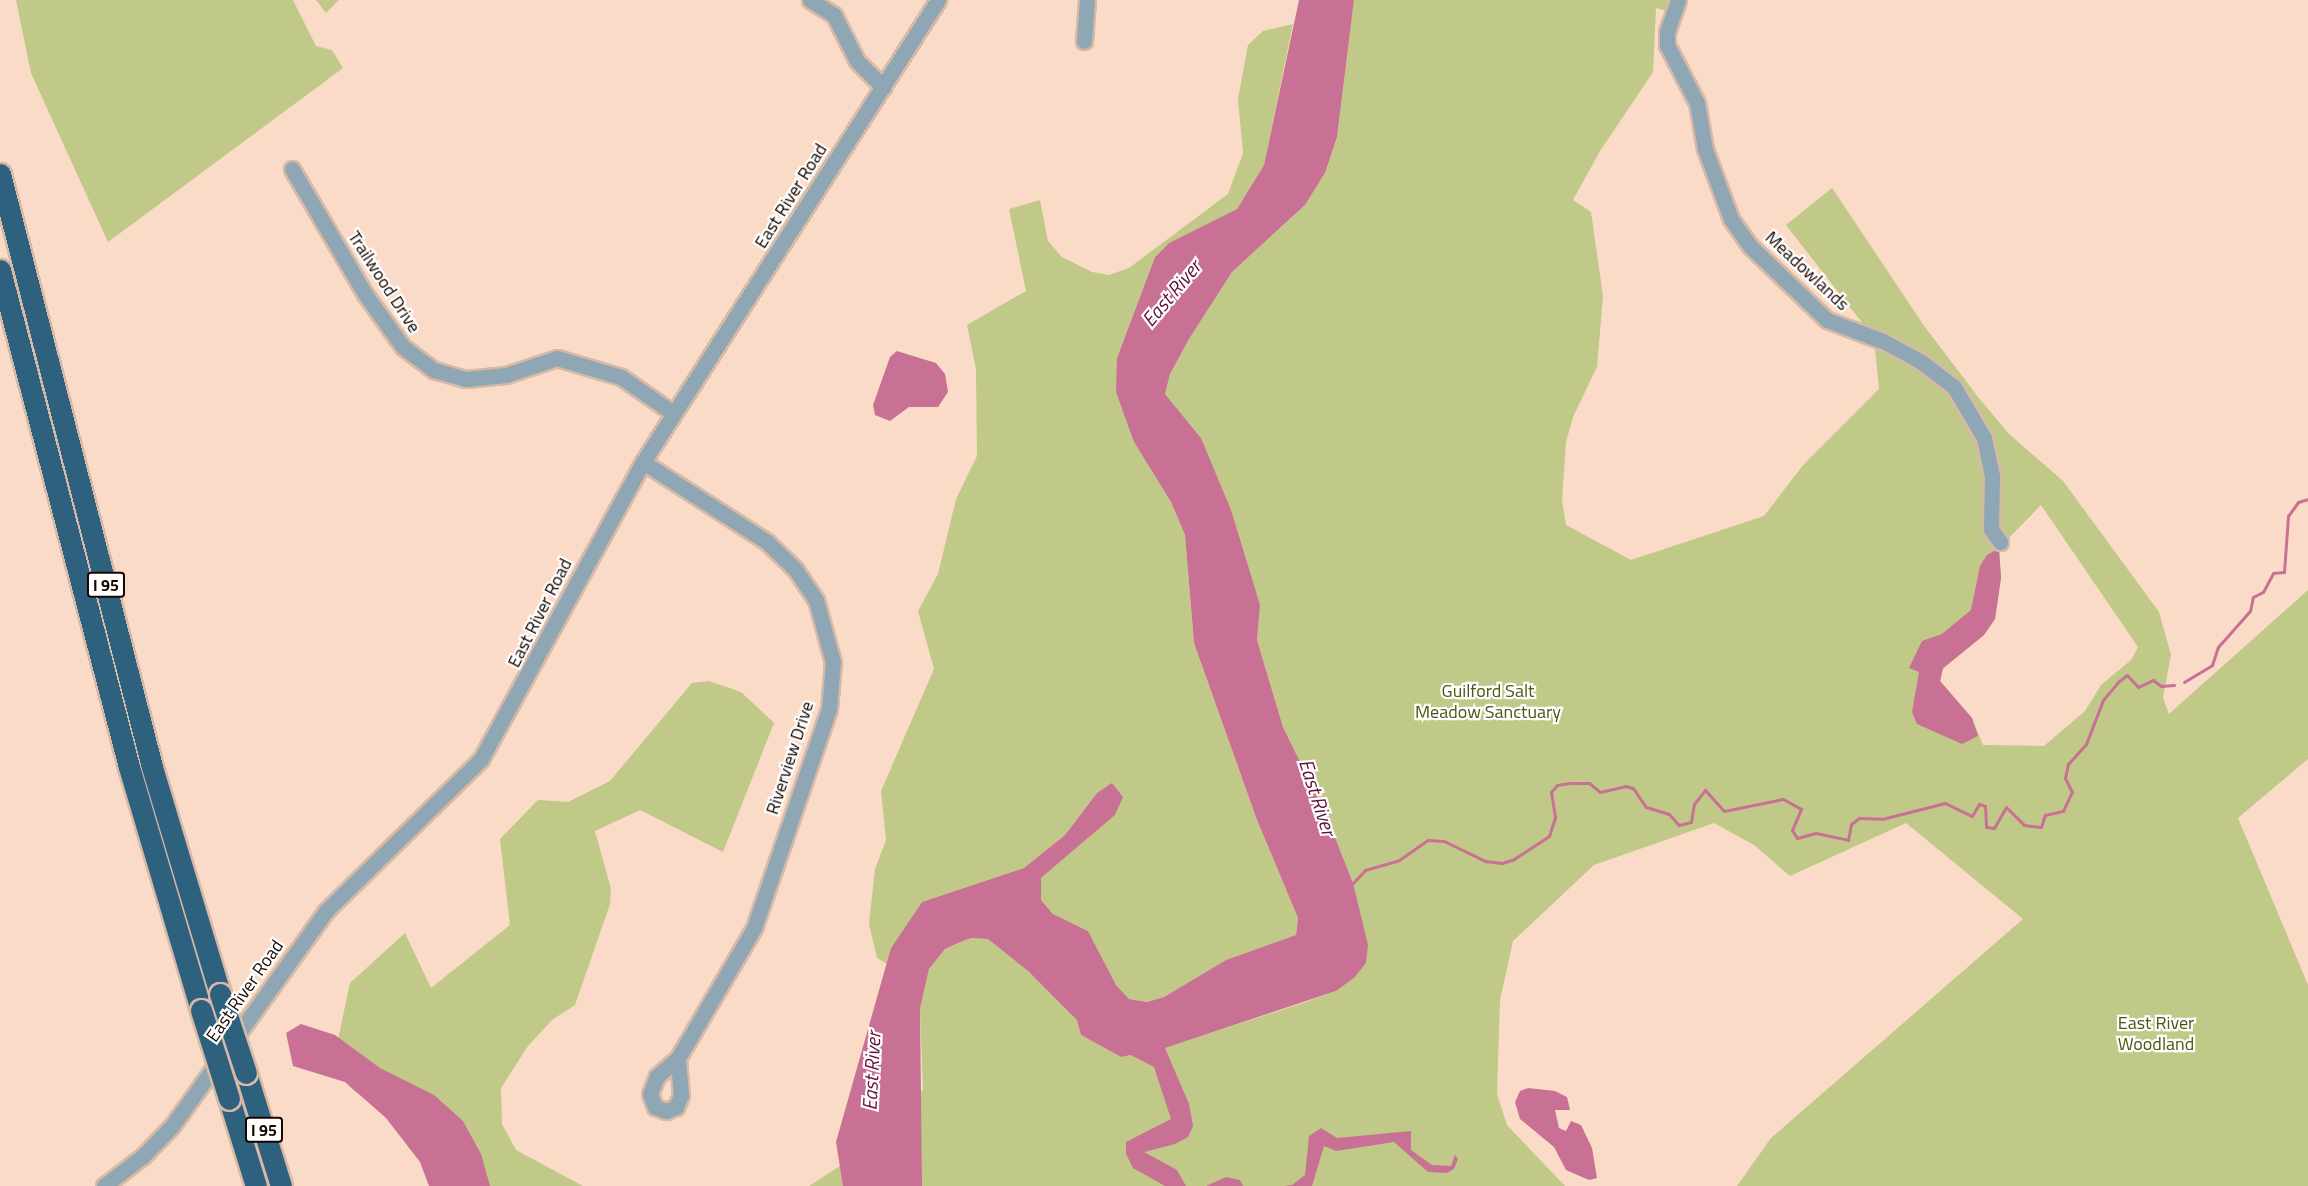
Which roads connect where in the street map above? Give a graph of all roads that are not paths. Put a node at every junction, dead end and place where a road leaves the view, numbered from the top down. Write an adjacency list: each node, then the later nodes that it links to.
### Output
1 (810, 0): 6 (street)
2 (1087, 0): 5 (street)
3 (1678, 0): 12 (street, Meadowlands)
4 (933, 2): 6 (street, East River Road)
5 (1084, 40)
6 (883, 87): 10 (street, East River Road)
7 (292, 170): 10 (street, Trailwood Drive)
8 (0, 174): 16 (highway, I 95, bridge)
9 (0, 270): 15 (highway, I 95, bridge)
10 (673, 413): 11 (street, East River Road)
11 (643, 462): 13 (street, Riverview Drive); 14 (street, East River Road)
12 (2000, 542)
13 (678, 1058)
14 (104, 1186)
15 (256, 1186)
16 (281, 1186)

